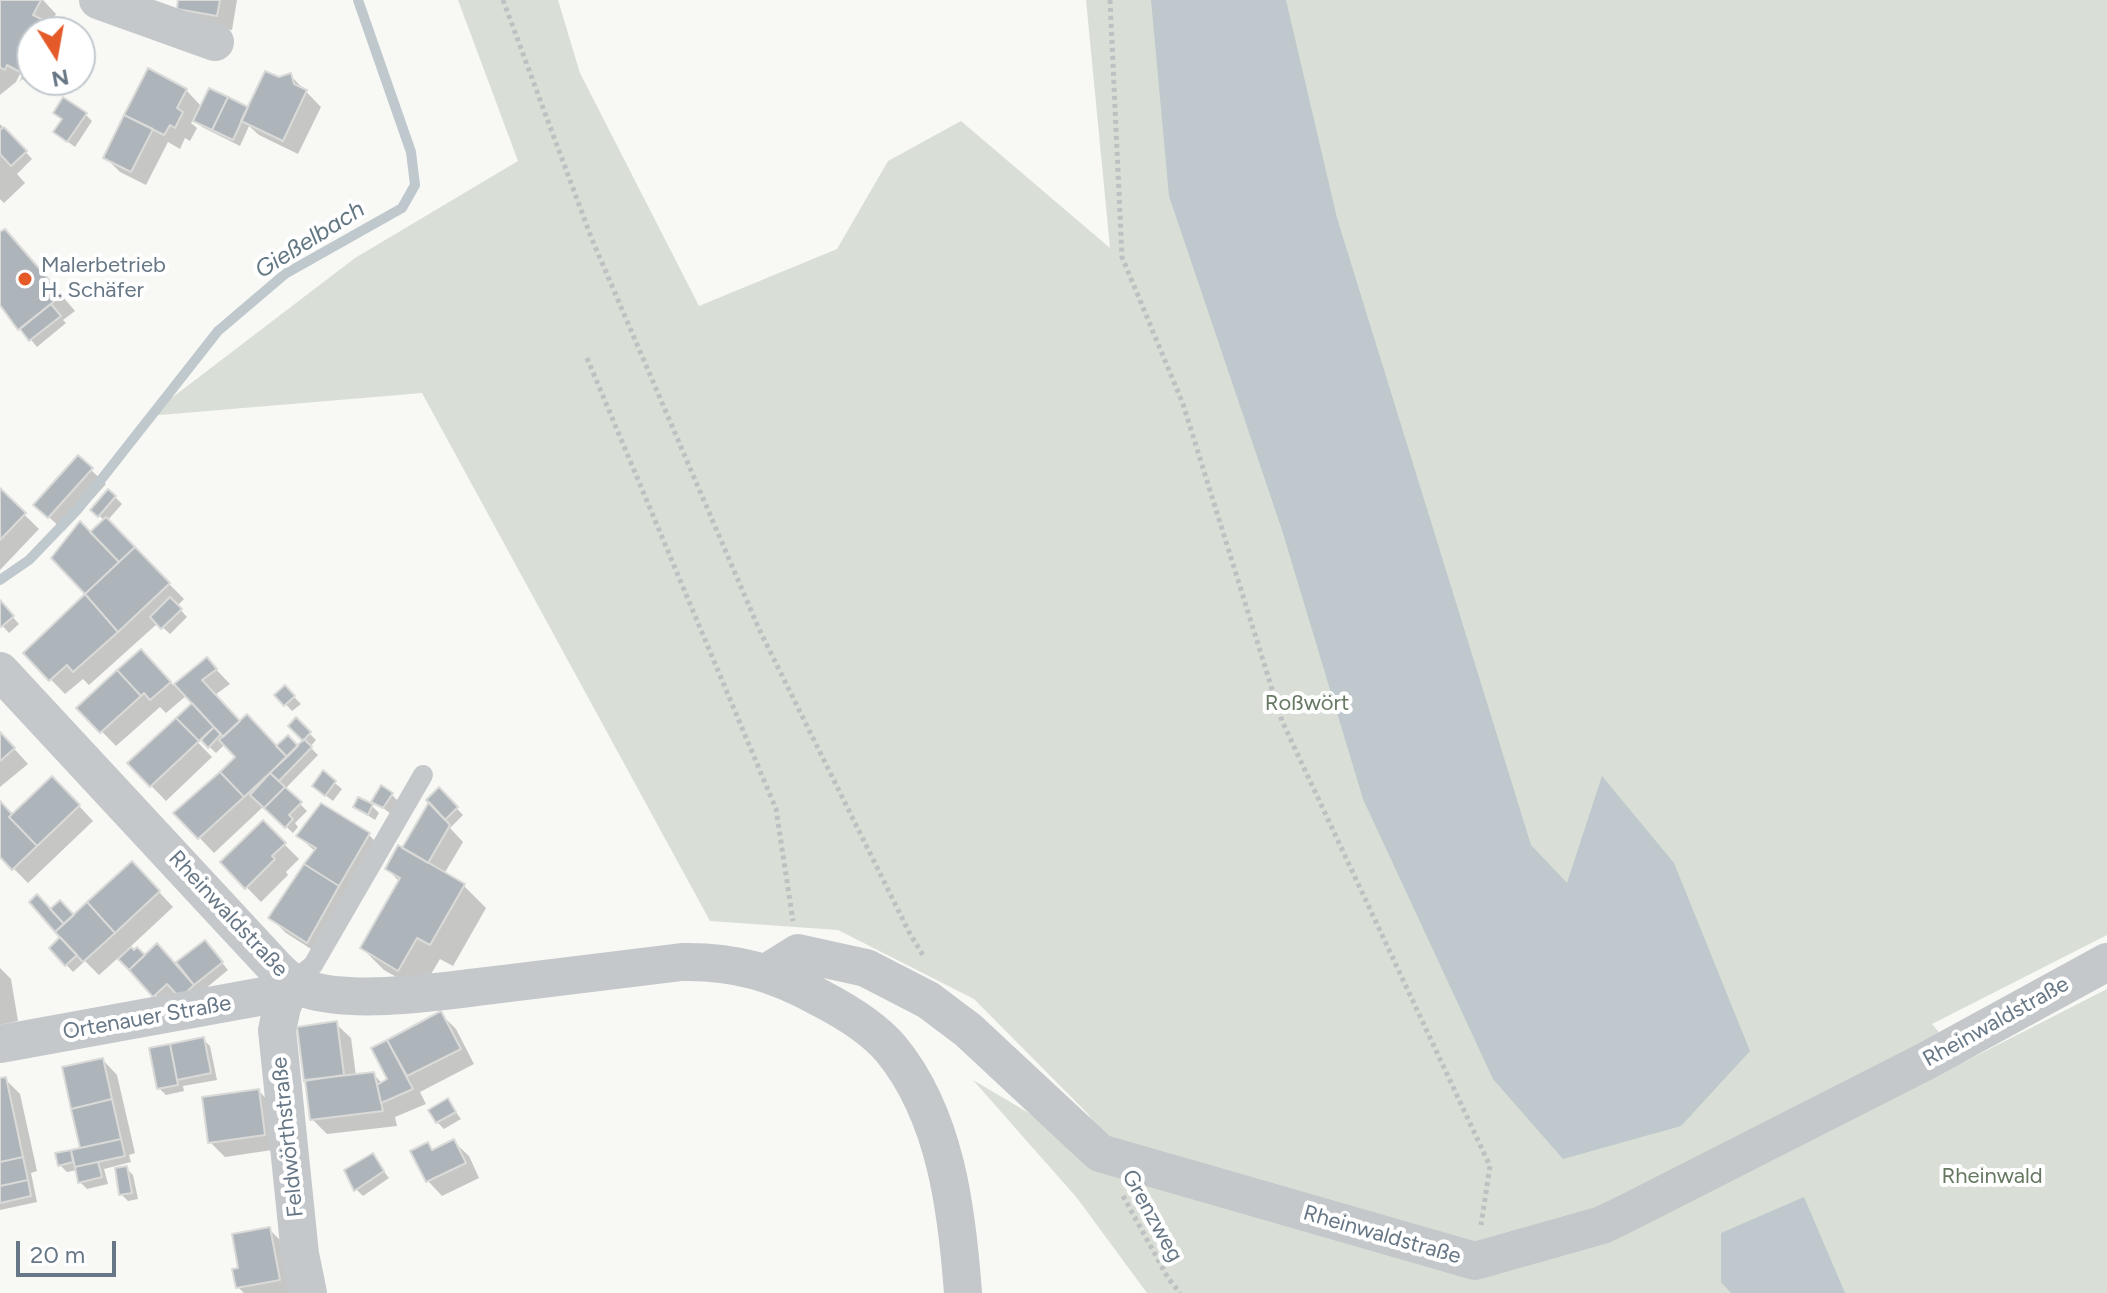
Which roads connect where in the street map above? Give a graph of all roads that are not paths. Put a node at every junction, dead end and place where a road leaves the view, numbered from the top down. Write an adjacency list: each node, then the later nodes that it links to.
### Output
1 (98, 0): 2 (street)
2 (215, 42)
3 (0, 671): 7 (street, Rheinwaldstraße)
4 (423, 775): 7 (lane)
5 (2107, 962): 6 (street, Rheinwaldstraße)
6 (766, 973): 7 (street, Rheinwaldstraße); 9 (street, Rheinwaldstraße)
7 (292, 982): 8 (street, Ortenauer Straße); 10 (street, Feldwörthstraße)
8 (0, 1044)
9 (962, 1285)
10 (308, 1293)

